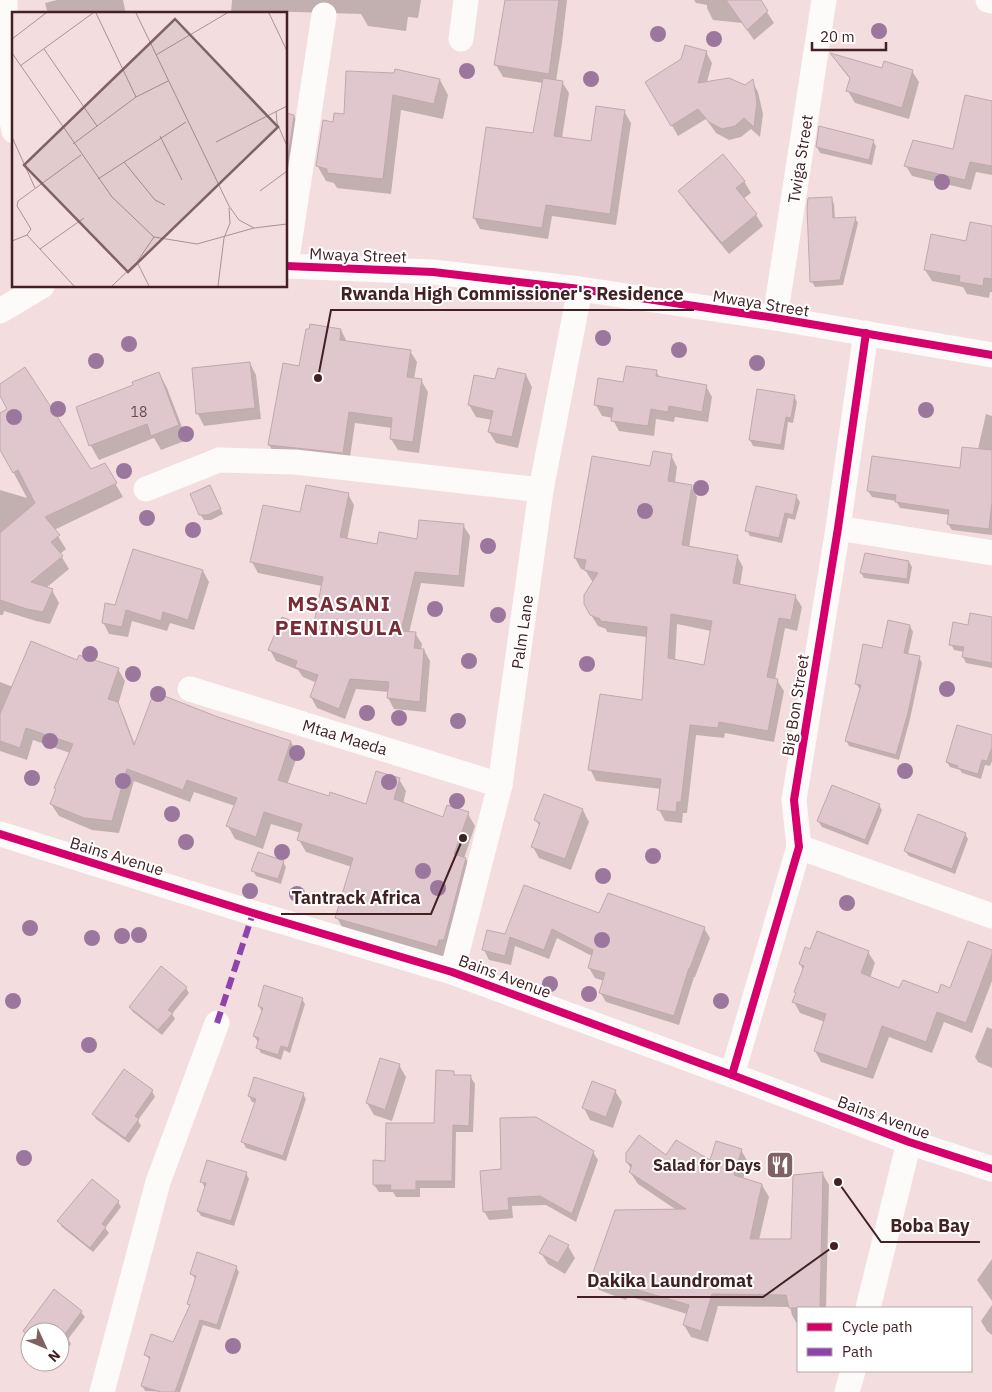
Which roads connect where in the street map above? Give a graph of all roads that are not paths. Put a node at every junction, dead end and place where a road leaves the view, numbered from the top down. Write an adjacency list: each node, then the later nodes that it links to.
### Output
1 (5, 0): 8 (street)
2 (466, 0): 7 (street)
3 (824, 0): 15 (street, Twiga Street)
4 (988, 0): 5 (street)
5 (992, 2)
6 (324, 15): 10 (street)
7 (460, 39)
8 (3, 92): 9 (street)
9 (12, 124)
10 (288, 253)
11 (288, 266): 13 (street, Mwaya Street)
12 (39, 288): 14 (street)
13 (580, 289): 15 (street, Mwaya Street); 19 (street, Palm Lane)
14 (0, 311)
15 (775, 318): 16 (street, Mwaya Street)
16 (866, 333): 17 (street, Mwaya Street); 20 (street, Big Bon Street)
17 (992, 355)
18 (146, 489): 19 (street)
19 (541, 490): 23 (street, Palm Lane)
20 (838, 528): 21 (street); 25 (street, Big Bon Street)
21 (992, 553)
22 (190, 689): 23 (street, Mtaa Maeda)
23 (500, 785): 27 (street, Palm Lane)
24 (0, 834): 27 (street, Bains Avenue)
25 (799, 847): 26 (street); 29 (street, Big Bon Street)
26 (992, 916)
27 (452, 972): 29 (street, Bains Avenue)
28 (217, 1023): 34 (street)
29 (732, 1075): 30 (street, Bains Avenue)
30 (908, 1142): 31 (street, Bains Avenue); 32 (street)
31 (992, 1169)
32 (868, 1307)
33 (853, 1372): 35 (street)
34 (102, 1392)
35 (848, 1392)

